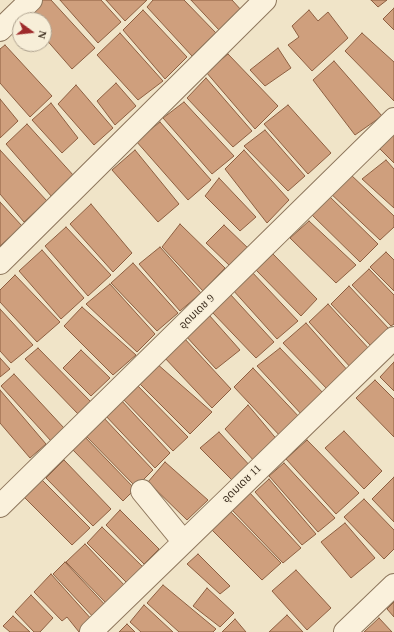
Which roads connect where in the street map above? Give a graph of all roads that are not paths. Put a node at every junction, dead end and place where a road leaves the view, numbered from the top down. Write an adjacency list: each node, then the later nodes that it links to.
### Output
1 (31, 0): 3 (street)
2 (265, 0): 5 (street)
3 (0, 30)
4 (394, 119): 8 (street, อุดมเดช 9)
5 (0, 263)
6 (394, 338): 9 (street, อุดมเดช 11)
7 (142, 491): 9 (street)
8 (0, 506)
9 (183, 541): 11 (street, อุดมเดช 11)
10 (394, 585): 12 (street)
11 (91, 632)
12 (345, 632)

